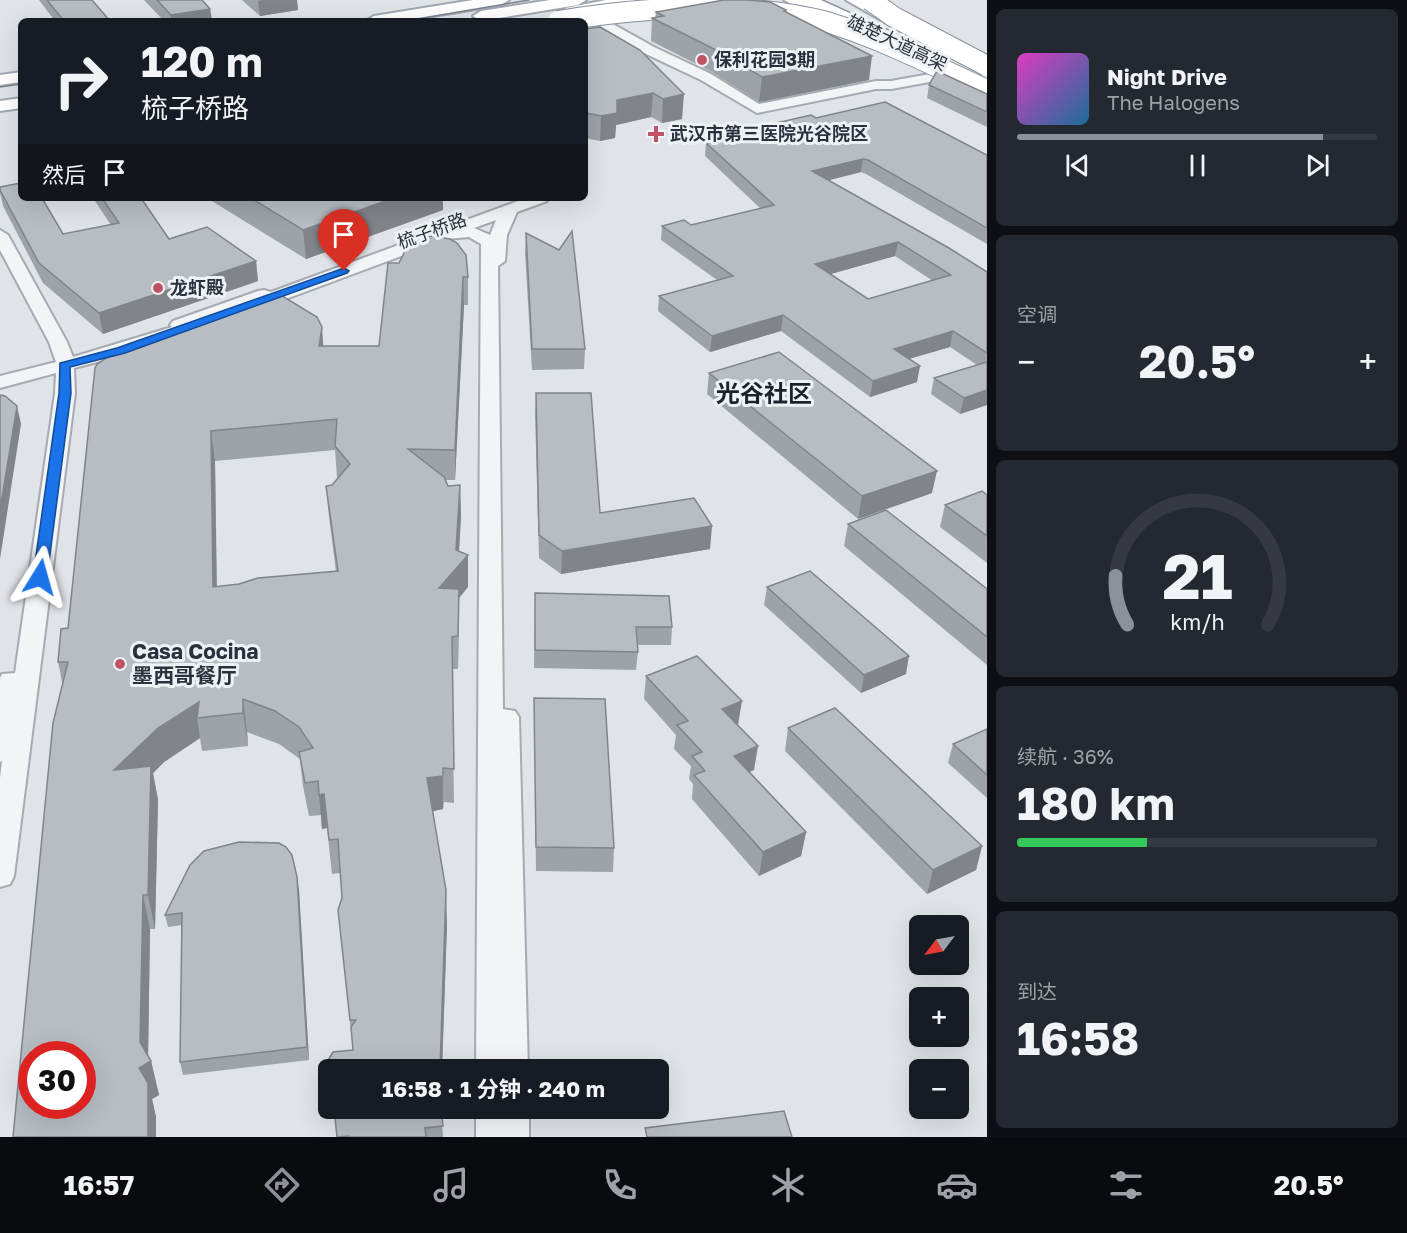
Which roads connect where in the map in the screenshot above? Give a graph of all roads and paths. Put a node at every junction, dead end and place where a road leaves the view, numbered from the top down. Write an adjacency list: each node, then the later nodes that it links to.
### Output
1 (501, 0): 14 (main road)
2 (567, 0): 12 (main road)
3 (578, 0): 12 (main road)
4 (631, 0): 10 (main road)
5 (640, 0): 10 (main road)
6 (782, 0): 11 (main road)
7 (792, 0): 11 (main road)
8 (833, 0): 21 (highway, 雄楚大道高架)
9 (859, 0): 20 (highway, bridge)
10 (612, 3): 12 (main road); 13 (main road)
11 (810, 5): 19 (main road); 25 (highway, 雄楚大道高架)
12 (557, 15): 15 (main road); 16 (main road); 26 (highway, bridge)
13 (629, 16): 17 (main road); 19 (main road)
14 (392, 18)
15 (505, 18)
16 (534, 18)
17 (602, 22): 18 (main road); 22 (street)
18 (588, 24)
19 (843, 25): 22 (main road)
20 (987, 66)
21 (987, 71)
22 (946, 75): 26 (main road)
23 (18, 77): 24 (main road)
24 (0, 80)
25 (987, 85)
26 (987, 92)
27 (18, 93): 28 (main road)
28 (0, 96)
29 (18, 103): 30 (main road)
30 (0, 106)
31 (517, 205): 32 (street, 梳子桥路); 35 (street, 梳子桥路); 40 (street)
32 (445, 234): 35 (street, 梳子桥路); 39 (street)
33 (0, 235): 35 (street)
34 (0, 251): 35 (street)
35 (59, 365): 36 (street, 梳子桥路); 37 (street); 38 (street)
36 (0, 382)
37 (0, 753)
38 (0, 876)
39 (492, 1059)
40 (512, 1059)
41 (492, 1119): 43 (street)
42 (513, 1119): 44 (street)
43 (492, 1137)
44 (513, 1137)

